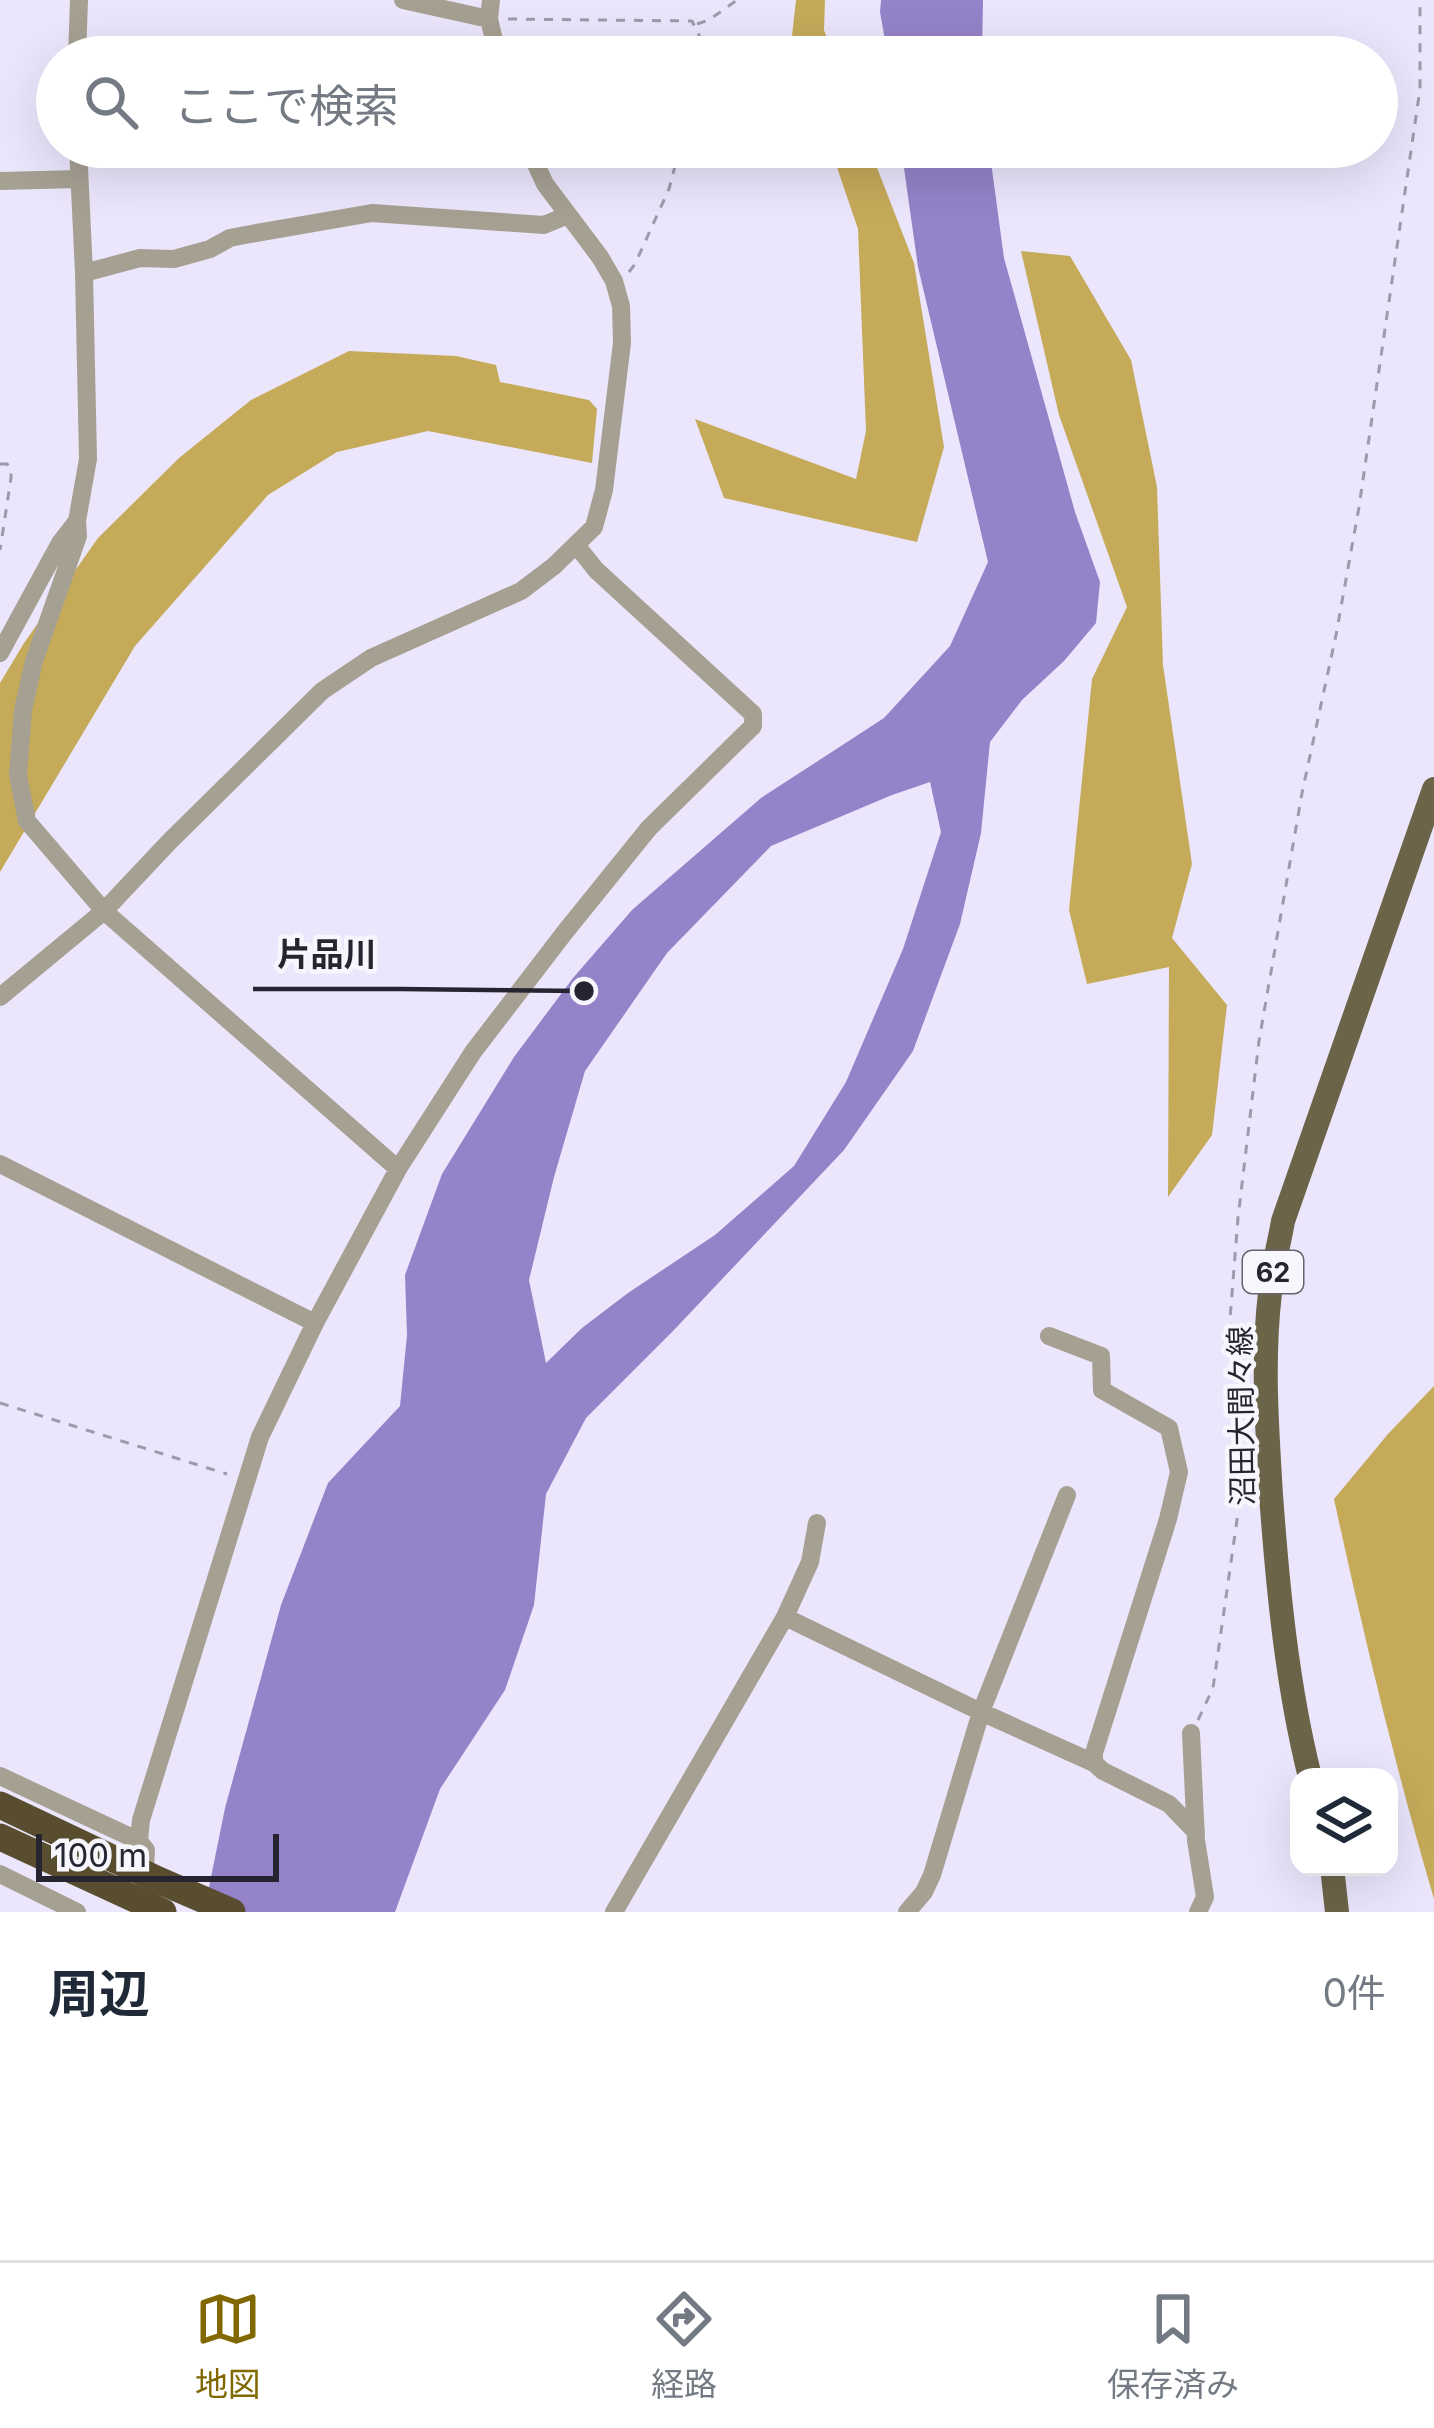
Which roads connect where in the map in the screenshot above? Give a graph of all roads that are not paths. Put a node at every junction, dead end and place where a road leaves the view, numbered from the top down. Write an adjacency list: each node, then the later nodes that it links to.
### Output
1 (79, 0): 4 (street)
2 (403, 0): 3 (street)
3 (490, 10)
4 (78, 36)
5 (79, 168): 7 (street)
6 (538, 168): 9 (street)
7 (79, 179): 8 (street); 10 (street)
8 (0, 181)
9 (568, 215): 10 (street); 12 (street)
10 (84, 273): 11 (street)
11 (77, 520): 13 (street); 15 (street)
12 (577, 546): 15 (street); 18 (street)
13 (0, 653)
14 (1434, 789): 27 (main road, 沼田大間々線 / 62)
15 (104, 911): 16 (street); 18 (street)
16 (0, 997)
17 (0, 1164): 19 (street)
18 (398, 1169): 19 (street)
19 (315, 1323): 32 (street)
20 (1049, 1336): 26 (street)
21 (1067, 1495): 24 (street)
22 (817, 1523): 23 (street)
23 (785, 1617): 24 (street); 39 (street)
24 (981, 1712): 26 (street); 40 (street)
25 (1191, 1732): 30 (street)
26 (1094, 1763): 30 (street)
27 (1308, 1768)
28 (0, 1775): 32 (street)
29 (0, 1805): 38 (highway)
30 (1196, 1832): 41 (street)
31 (0, 1838): 37 (highway)
32 (139, 1841): 36 (street)
33 (0, 1874): 35 (street)
34 (1333, 1876): 42 (main road)
35 (77, 1912)
36 (141, 1912)
37 (163, 1912)
38 (232, 1912)
39 (614, 1912)
40 (907, 1912)
41 (1198, 1912)
42 (1337, 1912)

